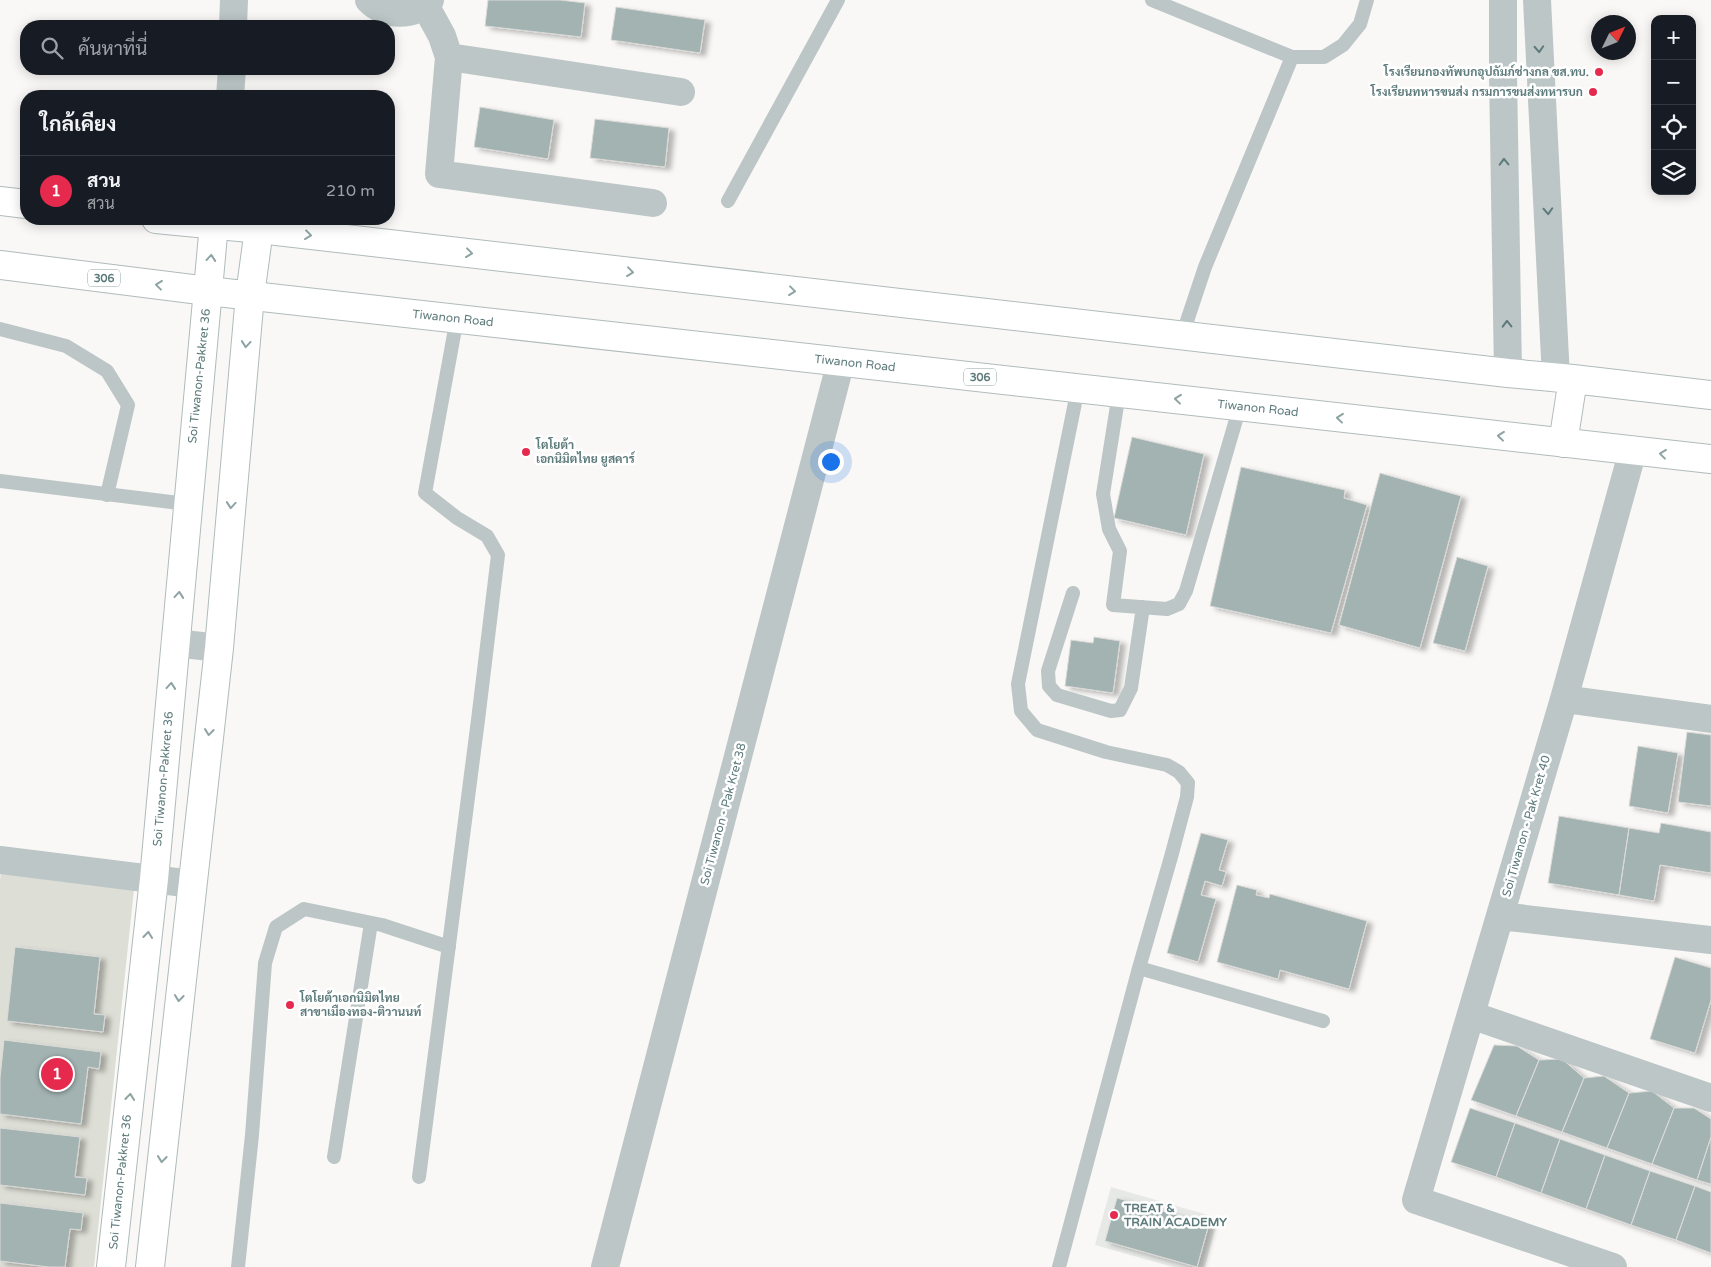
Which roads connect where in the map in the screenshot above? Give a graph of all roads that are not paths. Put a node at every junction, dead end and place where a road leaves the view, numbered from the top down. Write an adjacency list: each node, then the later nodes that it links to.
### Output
1 (234, 0): 9 (street)
2 (368, 0): 8 (street)
3 (838, 0): 16 (lane)
4 (1152, 0): 11 (lane)
5 (1367, 0): 11 (lane)
6 (1503, 0): 29 (street, one-way to 6)
7 (1537, 0): 30 (street, one-way to 30)
8 (428, 3): 10 (street)
9 (233, 20)
10 (449, 57): 14 (street); 18 (street)
11 (1292, 57): 27 (lane)
12 (232, 75): 13 (street)
13 (230, 90)
14 (681, 92)
15 (0, 201): 17 (main road)
16 (728, 201)
17 (20, 203)
18 (653, 203)
19 (224, 225): 23 (main road, Soi Tiwanon-Pakkret 36, one-way to 19)
20 (236, 225): 21 (main road)
21 (259, 229): 24 (main road); 27 (main road, one-way to 27)
22 (0, 265): 23 (main road, Tiwanon Road / 306, one-way to 22)
23 (208, 291): 24 (main road, Tiwanon Road / 306); 40 (main road, Soi Tiwanon-Pakkret 36)
24 (250, 295): 25 (main road, Tiwanon Road / 306); 44 (main road, one-way to 44)
25 (457, 318): 28 (main road, Tiwanon Road / 306); 53 (lane)
26 (0, 329): 39 (lane)
27 (1182, 336): 29 (main road)
28 (841, 361): 31 (main road, Tiwanon Road / 306); 63 (street, Soi Tiwanon - Pak Kret 38)
29 (1508, 373): 30 (main road)
30 (1565, 378): 33 (main road); 35 (main road)
31 (1078, 388): 32 (main road, Tiwanon Road / 306); 54 (lane)
32 (1120, 393): 34 (main road, Tiwanon Road / 306, one-way to 32); 42 (lane)
33 (1711, 395)
34 (1240, 406): 35 (main road, Tiwanon Road / 306, one-way to 34); 42 (lane)
35 (1563, 443): 36 (main road, Tiwanon Road / 306)
36 (1633, 450): 37 (main road, Tiwanon Road / 306, one-way to 36); 45 (street, Soi Tiwanon - Pak Kret 40)
37 (1711, 459)
38 (0, 481): 39 (lane)
39 (107, 495): 40 (lane)
40 (187, 504): 43 (main road, Soi Tiwanon-Pakkret 36, one-way to 40)
41 (1072, 593): 42 (lane)
42 (1143, 607)
43 (175, 643): 44 (street); 48 (main road, Soi Tiwanon-Pakkret 36, one-way to 43)
44 (218, 648): 49 (main road, one-way to 49)
45 (1564, 700): 46 (street); 50 (street, Soi Tiwanon - Pak Kret 40)
46 (1711, 719)
47 (1, 867): 48 (street)
48 (154, 879): 49 (street); 60 (main road, Soi Tiwanon-Pakkret 36, one-way to 48)
49 (192, 884): 61 (main road, one-way to 61)
50 (1500, 916): 52 (street); 55 (street, Soi Tiwanon - Pak Kret 40)
51 (370, 923): 53 (lane); 58 (lane); 62 (lane)
52 (1711, 940)
53 (448, 947): 59 (lane)
54 (1139, 968): 56 (lane); 64 (lane)
55 (1471, 1015): 57 (street); 65 (street, Soi Tiwanon - Pak Kret 40)
56 (1323, 1021)
57 (1711, 1098)
58 (334, 1157)
59 (419, 1177)
60 (111, 1267)
61 (150, 1267)
62 (238, 1267)
63 (605, 1267)
64 (1059, 1267)
65 (1613, 1267)

